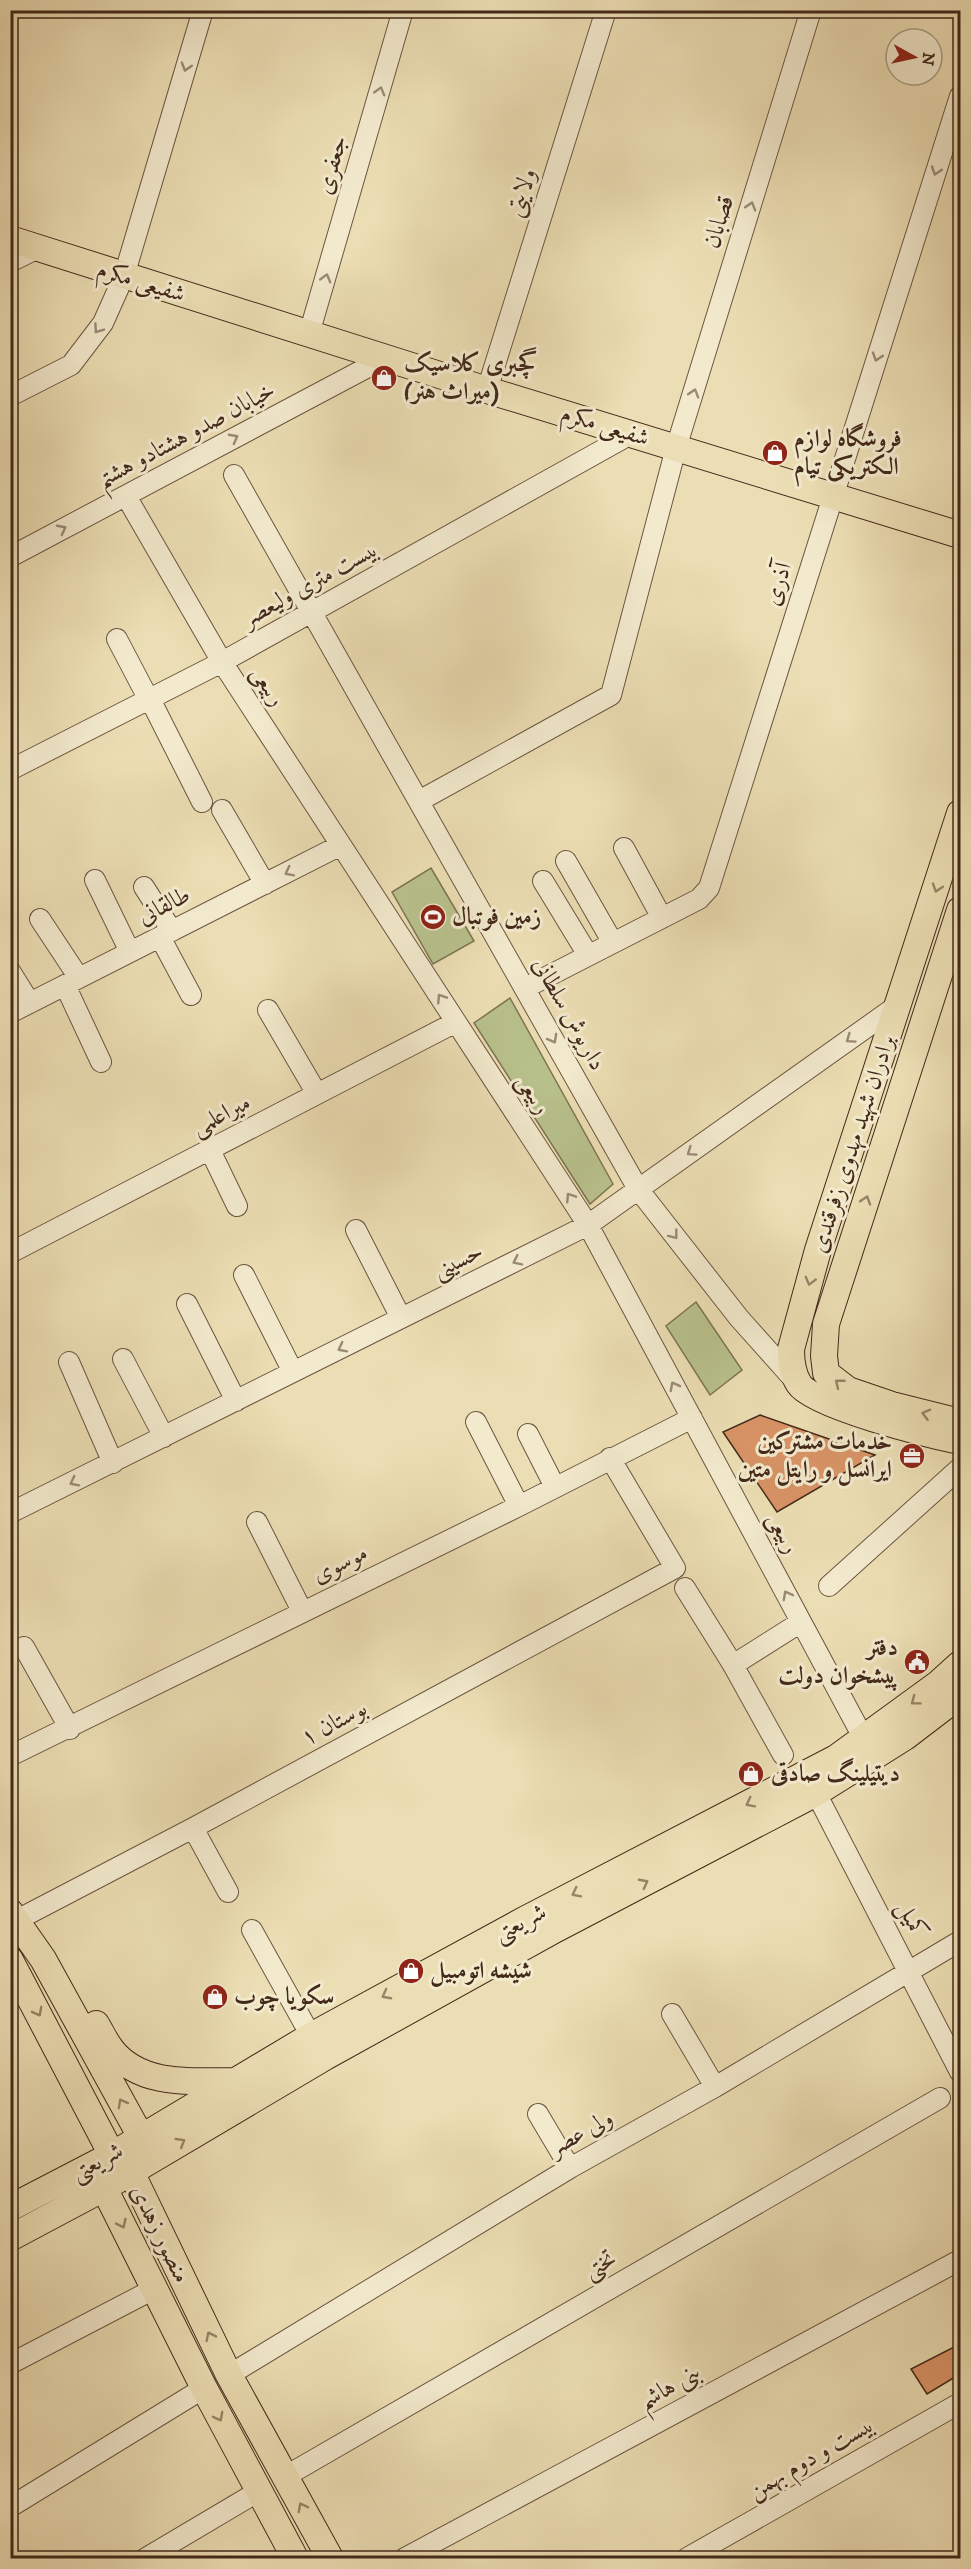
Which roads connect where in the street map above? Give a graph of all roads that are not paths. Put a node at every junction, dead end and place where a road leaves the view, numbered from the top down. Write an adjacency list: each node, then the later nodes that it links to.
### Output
1 (203, 10): 9 (street, one-way to 9)
2 (403, 10): 10 (street, جعفری, one-way to 2)
3 (606, 10): 12 (street, ولایتی)
4 (811, 10): 15 (street, قصابان, one-way to 4)
5 (960, 96): 18 (street, آذری, one-way to 18)
6 (10, 239): 7 (main road, شفیعی مکرم)
7 (36, 249): 8 (street); 9 (main road, شفیعی مکرم)
8 (10, 261)
9 (124, 276): 10 (main road, شفیعی مکرم); 13 (street, one-way to 13)
10 (309, 334): 11 (main road, شفیعی مکرم)
11 (385, 358): 12 (main road, شفیعی مکرم); 17 (street, خیابان صدو هشتادو هشتم, one-way to 11)
12 (487, 390): 14 (main road, شفیعی مکرم)
13 (10, 396)
14 (631, 434): 15 (main road, شفیعی مکرم); 21 (street, بیست متری ولیعصر)
15 (676, 448): 18 (main road, شفیعی مکرم); 26 (street, قصابان)
16 (234, 475): 21 (street, داریوش سلطانی)
17 (126, 495): 20 (street, خیابان صدو هشتادو هشتم, one-way to 17); 23 (street, ربیعی)
18 (833, 497): 19 (main road, شفیعی مکرم); 38 (street, آذری)
19 (960, 535)
20 (10, 557)
21 (312, 612): 23 (street, بیست متری ولیعصر); 26 (street, داریوش سلطانی)
22 (117, 639): 24 (street)
23 (222, 662): 24 (street, بیست متری ولیعصر); 30 (street, ربیعی)
24 (150, 699): 25 (street, بیست متری ولیعصر); 27 (street)
25 (10, 770)
26 (419, 801): 46 (street, داریوش سلطانی)
27 (202, 802)
28 (222, 810): 35 (street)
29 (960, 813): 50 (main road, برادران شهید مهدوی زفرقندی, one-way to 50)
30 (341, 845): 35 (street, طالقانی, one-way to 35); 53 (street, ربیعی, one-way to 30)
31 (624, 848): 38 (street)
32 (566, 861): 41 (street)
33 (95, 880): 42 (street)
34 (543, 881): 43 (street)
35 (265, 884): 40 (street, طالقانی)
36 (144, 887): 40 (street)
37 (960, 910): 47 (main road, برادران شهید مهدوی زفرقندی)
38 (662, 918): 41 (street, آذری)
39 (40, 919): 45 (street)
40 (166, 934): 42 (street, طالقانی); 48 (street)
41 (613, 943): 43 (street, آذری)
42 (130, 952): 45 (street, طالقانی)
43 (588, 955): 46 (street, آذری)
44 (10, 971): 49 (street)
45 (72, 982): 49 (street, طالقانی); 54 (street)
46 (525, 988): 57 (street, داریوش سلطانی, one-way to 57)
47 (935, 990): 50 (main road); 70 (main road, برادران شهید مهدوی زفرقندی, one-way to 47)
48 (191, 995)
49 (30, 1003): 52 (street, طالقانی)
50 (898, 1005): 57 (street, حسینی, one-way to 57); 68 (main road, برادران شهید مهدوی زفرقندی, one-way to 68)
51 (268, 1010): 55 (street)
52 (10, 1012)
53 (456, 1022): 55 (street, میراعلمی); 59 (street, ربیعی, one-way to 53)
54 (101, 1062)
55 (317, 1095): 56 (street, میراعلمی)
56 (210, 1150): 58 (street); 61 (street, میراعلمی)
57 (638, 1189): 59 (street, حسینی); 68 (street, داریوش سلطانی, one-way to 68)
58 (237, 1206)
59 (588, 1225): 64 (street, حسینی, one-way to 64); 71 (street, ربیعی, one-way to 59)
60 (356, 1230): 64 (street)
61 (10, 1253)
62 (244, 1275): 67 (street)
63 (187, 1304): 69 (street)
64 (401, 1318): 67 (street, حسینی, one-way to 67)
65 (123, 1359): 75 (street)
66 (69, 1362): 78 (street)
67 (293, 1372): 69 (street, حسینی)
68 (800, 1386): 70 (main road)
69 (236, 1401): 75 (street, حسینی)
70 (890, 1413): 73 (main road, one-way to 70); 76 (main road)
71 (692, 1418): 77 (street, موسوی); 87 (street, ربیعی, one-way to 71)
72 (476, 1422): 81 (street)
73 (960, 1422)
74 (528, 1434): 80 (street)
75 (164, 1437): 78 (street, حسینی)
76 (960, 1441)
77 (610, 1458): 80 (street, موسوی); 97 (street, بوستان ۱)
78 (113, 1462): 82 (street, حسینی, one-way to 82)
79 (960, 1468): 84 (street)
80 (555, 1487): 81 (street, موسوی)
81 (519, 1506): 86 (street, موسوی)
82 (10, 1514)
83 (257, 1522): 86 (street)
84 (829, 1586)
85 (685, 1588): 90 (street)
86 (302, 1611): 92 (street, موسوی)
87 (801, 1622): 90 (street); 93 (street, ربیعی)
88 (24, 1647): 92 (street)
89 (960, 1664): 93 (main road, شریعتی, one-way to 93)
90 (733, 1665): 94 (street)
91 (960, 1695): 96 (main road, شریعتی)
92 (70, 1729): 95 (street, موسوی)
93 (864, 1739): 106 (main road, شریعتی, one-way to 106)
94 (783, 1755)
95 (10, 1756)
96 (816, 1793): 104 (street, کمیل); 113 (main road, شریعتی, one-way to 96)
97 (193, 1828): 98 (street); 99 (street, بوستان ۱)
98 (228, 1892)
99 (13, 1916): 102 (main road)
100 (252, 1930): 106 (street)
101 (960, 1941): 104 (street, ولی عصر)
102 (43, 1959): 108 (main road); 112 (main road, one-way to 102)
103 (12, 1969): 113 (main road, منصور زهدی, one-way to 113)
104 (910, 1973): 107 (street, کمیل); 109 (street, ولی عصر)
105 (672, 2014): 109 (street)
106 (311, 2036): 108 (main road, شریعتی)
107 (960, 2072)
108 (234, 2080): 112 (main road, شریعتی)
109 (715, 2087): 114 (street, ولی عصر)
110 (940, 2098): 124 (street, تختی)
111 (538, 2114): 114 (street)
112 (141, 2137): 113 (main road, منصور زهدی)
113 (122, 2164): 115 (main road); 116 (main road, شریعتی); 121 (main road, منصور زهدی, one-way to 113)
114 (570, 2168): 121 (street, ولی عصر)
115 (104, 2188): 117 (main road); 119 (main road, منصور زهدی, one-way to 119)
116 (10, 2208)
117 (10, 2238)
118 (958, 2261): 130 (street, بنی هاشم)
119 (154, 2289): 120 (street); 122 (main road, منصور زهدی)
120 (10, 2364)
121 (229, 2375): 122 (main road); 124 (main road, منصور زهدی)
122 (204, 2388): 125 (main road, منصور زهدی, one-way to 125); 126 (street)
123 (960, 2403): 131 (street, بیست و دوم بهمن)
124 (286, 2476): 125 (main road); 129 (main road, منصور زهدی, one-way to 124)
125 (259, 2491): 127 (street); 128 (main road, منصور زهدی)
126 (10, 2507)
127 (146, 2559)
128 (295, 2559)
129 (330, 2559)
130 (405, 2559)
131 (687, 2559)

